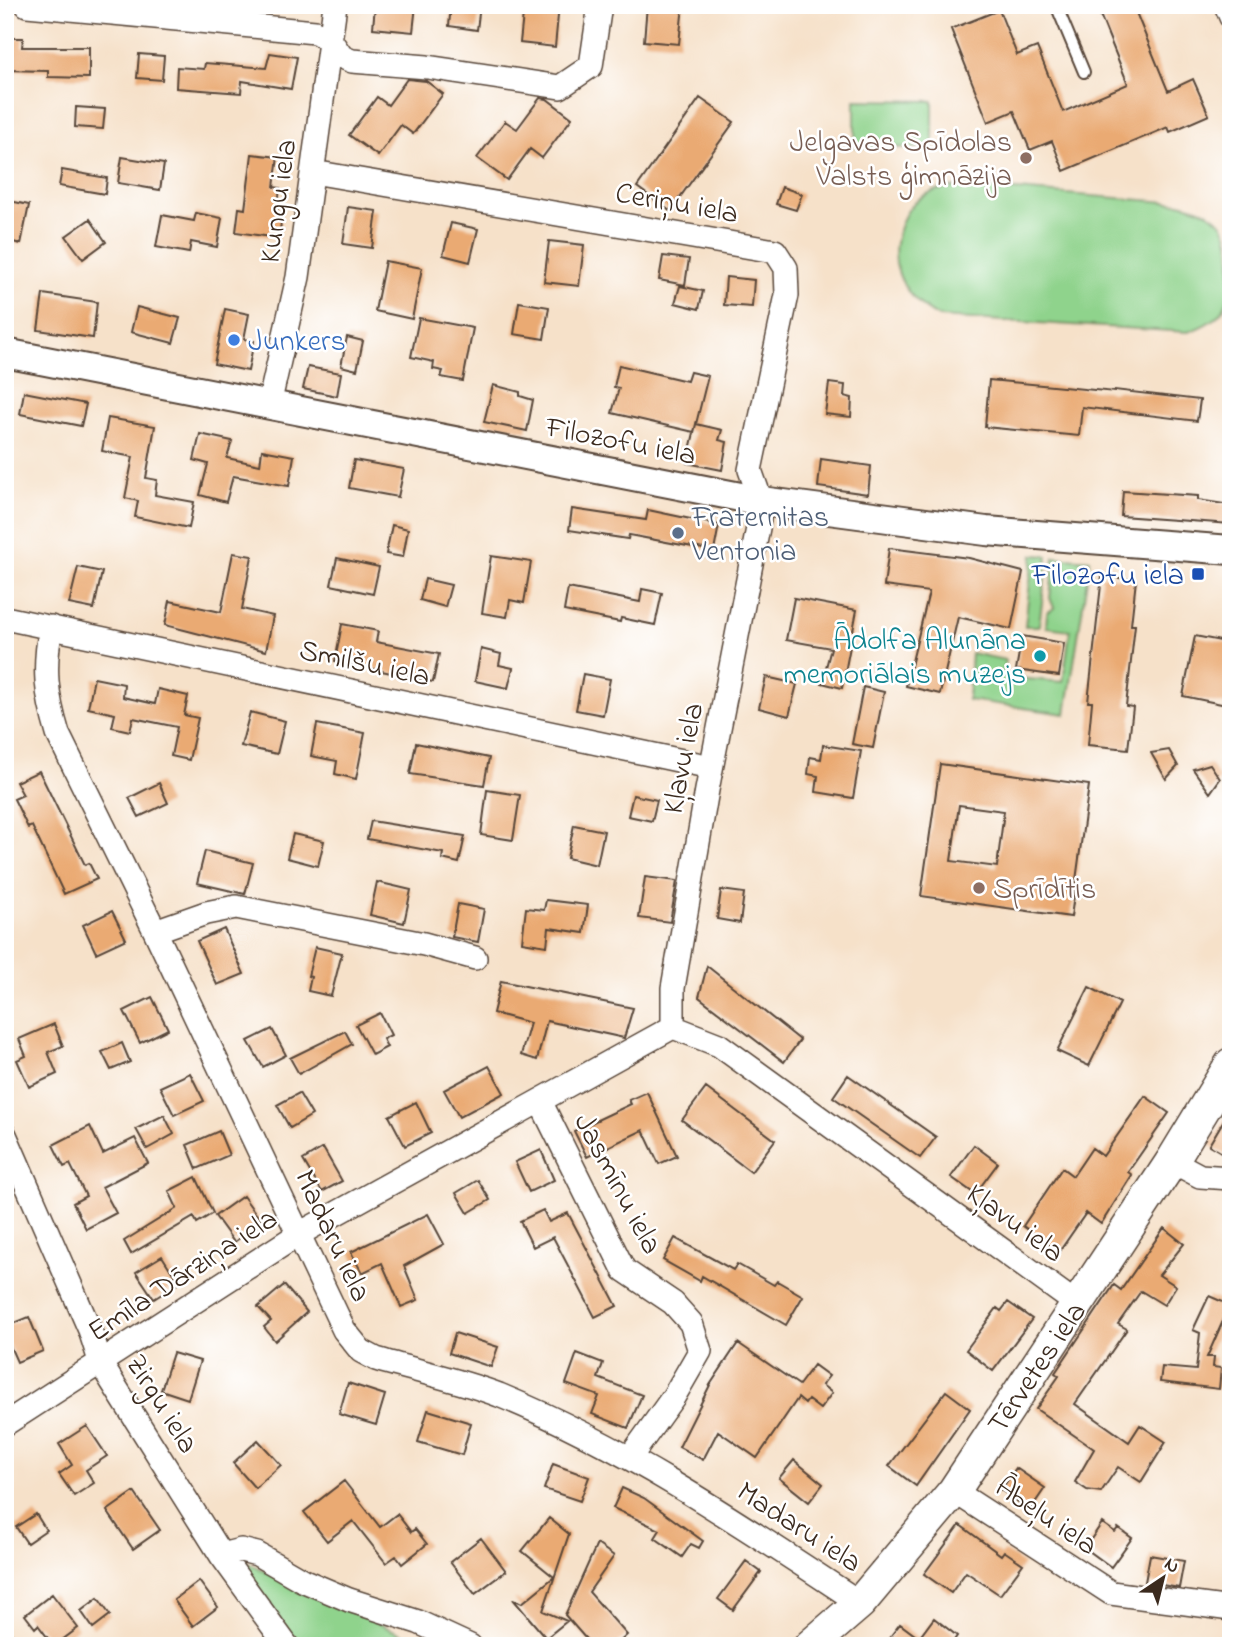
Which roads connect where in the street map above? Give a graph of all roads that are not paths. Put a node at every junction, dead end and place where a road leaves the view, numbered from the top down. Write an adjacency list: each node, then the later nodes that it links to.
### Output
1 (27, 5): 6 (street)
2 (335, 5): 8 (street, Kungu iela)
3 (600, 5): 8 (street)
4 (1056, 5): 9 (lane)
5 (1226, 5): 7 (street)
6 (39, 6): 8 (street)
7 (1231, 17)
8 (331, 41): 10 (street, Kungu iela)
9 (1084, 72)
10 (313, 172): 12 (street, Kungu iela); 13 (street, Ceriņu iela)
11 (5, 353): 12 (street, Filozofu iela)
12 (269, 405): 13 (street, Filozofu iela)
13 (761, 501): 14 (street, Filozofu iela); 17 (street, Kļavu iela)
14 (1231, 550)
15 (5, 618): 16 (street, Smilšu iela)
16 (51, 627): 17 (street, Smilšu iela); 18 (street, Madaru iela)
17 (711, 767): 20 (street, Kļavu iela)
18 (155, 931): 19 (street); 26 (street, Madaru iela)
19 (475, 958)
20 (673, 1027): 22 (street, Emīla Dārziņa iela); 27 (street, Kļavu iela)
21 (1231, 1064): 24 (main road, Tērvetes iela)
22 (540, 1101): 26 (street, Emīla Dārziņa iela); 30 (street, Jasmīnu iela)
23 (5, 1135): 28 (street, Zirgu iela)
24 (1172, 1161): 25 (street); 27 (main road, Tērvetes iela)
25 (1231, 1178)
26 (299, 1234): 28 (street, Emīla Dārziņa iela); 30 (street, Madaru iela)
27 (1078, 1305): 31 (main road, Tērvetes iela)
28 (101, 1364): 29 (street, Emīla Dārziņa iela); 32 (street, Zirgu iela)
29 (5, 1424)
30 (631, 1456): 33 (street, Madaru iela)
31 (954, 1491): 33 (main road, Tērvetes iela); 34 (street, Ābeļu iela)
32 (221, 1555): 35 (street, Zirgu iela); 36 (street)
33 (860, 1603): 37 (main road, Tērvetes iela)
34 (1231, 1609)
35 (287, 1646)
36 (470, 1646)
37 (810, 1646)

